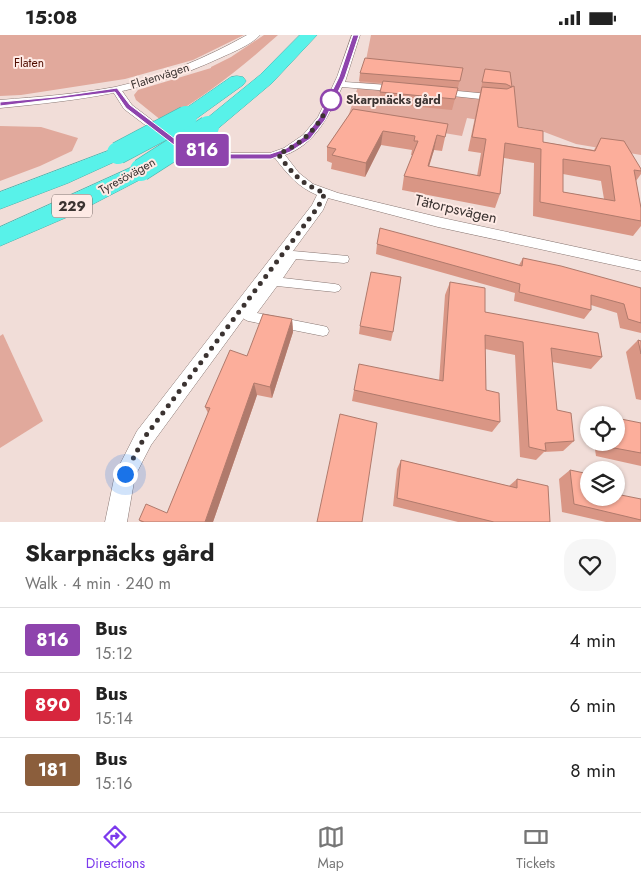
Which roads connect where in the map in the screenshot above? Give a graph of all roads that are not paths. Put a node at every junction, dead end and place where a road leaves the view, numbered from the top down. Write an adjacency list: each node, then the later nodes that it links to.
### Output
1 (255, 35): 6 (street, Flatenvägen)
2 (288, 35): 13 (highway, Tyresövägen / 229, bridge)
3 (309, 35): 14 (highway, Tyresövägen / 229, bridge)
4 (356, 35): 5 (street)
5 (339, 84): 7 (street); 11 (street)
6 (117, 90): 10 (street, Flatenvägen); 11 (street)
7 (409, 90)
8 (428, 92): 9 (street)
9 (503, 98)
10 (0, 104)
11 (278, 154): 12 (street, Tätorpsvägen)
12 (325, 193): 16 (street, Tätorpsvägen); 20 (street)
13 (0, 201)
14 (0, 237)
15 (344, 259): 17 (street)
16 (641, 266)
17 (274, 281): 18 (street); 19 (street)
18 (335, 288)
19 (323, 331)
20 (116, 522)

